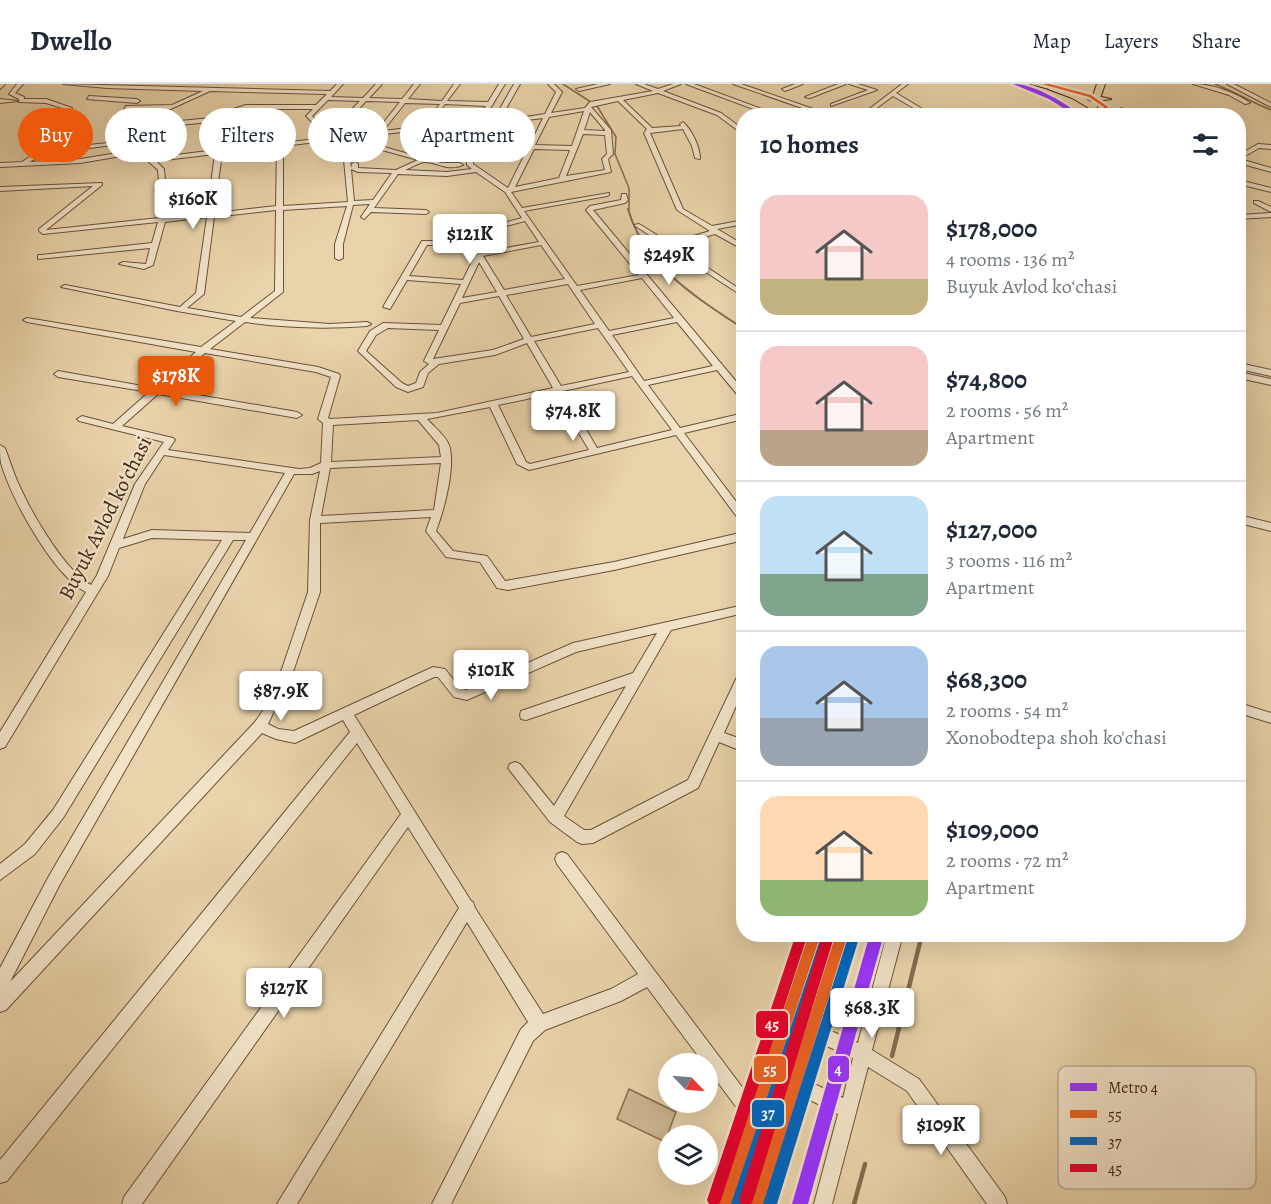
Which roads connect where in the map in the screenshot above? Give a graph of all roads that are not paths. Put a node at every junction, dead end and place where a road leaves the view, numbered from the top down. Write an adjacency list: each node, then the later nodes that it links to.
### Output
1 (20, 84): 54 (street)
2 (66, 84): 24 (street)
3 (216, 84): 28 (street)
4 (340, 84): 35 (street)
5 (379, 84): 38 (street)
6 (417, 84): 40 (street)
7 (457, 84): 44 (street)
8 (502, 84): 47 (street)
9 (517, 84): 60 (street)
10 (551, 84): 65 (street)
11 (607, 84): 29 (street)
12 (639, 84): 33 (street)
13 (678, 84): 33 (street)
14 (689, 84): 61 (street)
15 (736, 84): 62 (street)
16 (800, 84): 30 (street)
17 (843, 84): 36 (street)
18 (852, 84): 31 (street)
19 (893, 84): 25 (street)
20 (1033, 84): 27 (main road)
21 (1044, 84): 27 (main road)
22 (1196, 84): 45 (street)
23 (1230, 84): 46 (street)
24 (108, 85): 28 (street)
25 (903, 85): 34 (street)
26 (1101, 85): 32 (highway); 53 (highway)
27 (1055, 87): 32 (main road); 53 (highway)
28 (209, 89): 35 (street); 43 (street)
29 (579, 89)
30 (785, 89)
31 (872, 90): 34 (street); 49 (street)
32 (1068, 90): 53 (main road)
33 (656, 92): 39 (street); 68 (street)
34 (891, 94): 63 (street); 64 (street)
35 (329, 96): 38 (street); 52 (street)
36 (808, 97)
37 (89, 98): 43 (street)
38 (365, 99): 40 (street); 57 (street)
39 (619, 99): 51 (street); 69 (street)
40 (404, 100): 44 (street); 67 (street)
41 (0, 101): 42 (street)
42 (15, 101)
43 (183, 101): 50 (street)
44 (444, 102): 47 (street); 58 (street)
45 (1247, 103)
46 (1269, 103)
47 (489, 104): 59 (street)
48 (1107, 104): 53 (main road)
49 (833, 105)
50 (171, 106): 55 (street); 87 (street)
51 (591, 106): 65 (street); 70 (street); 71 (street)
52 (317, 107): 56 (street)
53 (1093, 107)
54 (69, 108)
55 (167, 108)
56 (243, 108)
57 (356, 108)
58 (440, 108)
59 (487, 108)
60 (502, 108)
61 (756, 108)
62 (808, 108)
63 (877, 108)
64 (917, 108)
65 (546, 116): 66 (street); 72 (street)
66 (535, 117)
67 (388, 120)
68 (736, 126)
69 (650, 130): 78 (street); 118 (street)
70 (580, 132): 71 (street); 75 (street)
71 (608, 133): 94 (street)
72 (535, 139)
73 (535, 147): 75 (street)
74 (1271, 147): 76 (street)
75 (574, 148): 94 (street)
76 (1246, 155)
77 (105, 157): 87 (street)
78 (698, 158)
79 (153, 162): 114 (street)
80 (217, 162): 109 (street)
81 (280, 162): 104 (street)
82 (347, 162): 101 (street)
83 (419, 162): 93 (street)
84 (431, 162): 90 (street)
85 (523, 162): 97 (street)
86 (1246, 162): 92 (street)
87 (24, 163): 89 (street)
88 (356, 164): 93 (street)
89 (0, 165)
90 (470, 165): 91 (street)
91 (479, 170): 93 (street); 97 (street)
92 (1271, 170)
93 (396, 172): 102 (street)
94 (562, 179): 97 (street)
95 (1246, 184): 98 (street)
96 (0, 189): 114 (street)
97 (509, 190): 106 (street)
98 (1271, 190)
99 (607, 194): 106 (street)
100 (624, 195): 127 (street)
101 (351, 201): 102 (street); 104 (street); 125 (street)
102 (374, 201): 105 (street)
103 (1256, 201): 107 (street)
104 (279, 208): 109 (street); 138 (street, Buyuk Avlod koʻchasi)
105 (370, 210): 108 (street); 111 (street)
106 (520, 210): 113 (street)
107 (1271, 210)
108 (426, 212)
109 (210, 215): 114 (street); 137 (street)
110 (1271, 215): 112 (street)
111 (364, 217)
112 (1246, 217)
113 (526, 219): 117 (street); 119 (street)
114 (162, 220): 121 (street)
115 (736, 224): 118 (street)
116 (637, 225): 122 (street)
117 (492, 228): 123 (street); 128 (street)
118 (714, 230): 120 (street); 122 (street)
119 (543, 243): 123 (street); 129 (street)
120 (736, 244)
121 (155, 245): 124 (street); 126 (street)
122 (669, 246): 133 (street)
123 (479, 255): 130 (street); 134 (street)
124 (41, 257)
125 (339, 258)
126 (123, 264)
127 (644, 276): 132 (street); 139 (street)
128 (404, 278): 130 (street); 136 (street)
129 (569, 281): 132 (street); 134 (street)
130 (466, 282): 135 (street)
131 (65, 288): 137 (street)
132 (575, 289): 142 (street)
133 (736, 290)
134 (501, 293): 135 (street); 145 (street)
135 (457, 301): 143 (street)
136 (387, 307)
137 (183, 308): 138 (street)
138 (243, 319): 141 (street); 146 (street, Buyuk Avlod koʻchasi)
139 (679, 319): 144 (street); 148 (street)
140 (27, 320): 146 (street)
141 (367, 324)
142 (600, 325): 144 (street); 145 (street)
143 (444, 328): 147 (street); 147 (street)
144 (607, 334): 150 (street)
145 (528, 340): 147 (street); 159 (street)
146 (202, 351): 158 (street, Buyuk Avlod koʻchasi); 165 (street)
147 (436, 363)
148 (719, 367): 156 (street); 157 (street)
149 (1246, 369): 154 (street)
150 (634, 373): 156 (street); 159 (street)
151 (1271, 373): 154 (street)
152 (58, 374): 158 (street)
153 (1246, 375): 154 (street)
154 (1260, 375): 155 (street)
155 (1271, 382)
156 (642, 384): 167 (street)
157 (736, 387)
158 (156, 390): 161 (street); 166 (street, Buyuk Avlod koʻchasi)
159 (557, 390): 160 (street); 169 (street)
160 (493, 404): 162 (street); 169 (street)
161 (297, 415)
162 (420, 417): 165 (street); 171 (street)
163 (736, 418): 167 (street)
164 (82, 419): 166 (street)
165 (328, 423): 172 (street)
166 (115, 427): 170 (street, Buyuk Avlod koʻchasi)
167 (678, 432): 169 (street); 174 (street)
168 (0, 448): 183 (street)
169 (594, 451)
170 (161, 452): 173 (street); 182 (street, Buyuk Avlod koʻchasi)
171 (446, 460): 172 (street); 175 (street)
172 (326, 465): 173 (street); 176 (street)
173 (291, 471): 180 (street)
174 (736, 508)
175 (437, 513): 176 (street); 181 (street)
176 (315, 520): 192 (street)
177 (1246, 521): 178 (street)
178 (1271, 528)
179 (229, 537): 180 (street); 182 (street); 201 (street)
180 (253, 537): 207 (street)
181 (736, 538)
182 (115, 545): 183 (street, Buyuk Avlod koʻchasi)
183 (93, 591): 195 (street, Buyuk Avlod koʻchasi)
184 (736, 611): 185 (street)
185 (667, 627): 186 (street); 189 (street)
186 (638, 677): 190 (street); 199 (street)
187 (736, 692): 194 (street)
188 (1246, 710): 191 (street)
189 (346, 714): 192 (street); 193 (street)
190 (526, 715)
191 (1271, 718)
192 (260, 726): 208 (street)
193 (358, 732): 198 (street); 215 (street)
194 (716, 735): 196 (street); 199 (street)
195 (0, 743)
196 (736, 743)
197 (515, 768): 199 (street)
198 (409, 814): 202 (street); 216 (street)
199 (555, 818)
200 (562, 859): 206 (street)
201 (0, 873)
202 (468, 907): 209 (street); 217 (street)
203 (812, 942): 214 (highway)
204 (839, 942): 210 (highway)
205 (893, 942): 211 (street)
206 (649, 977): 209 (street); 214 (street)
207 (0, 984)
208 (0, 1004)
209 (538, 1024): 218 (street)
210 (811, 1030): 211 (street); 212 (highway)
211 (863, 1054): 213 (street); 222 (street)
212 (796, 1084): 213 (street); 220 (highway)
213 (848, 1110): 221 (street)
214 (754, 1117): 219 (highway)
215 (0, 1174)
216 (131, 1204)
217 (286, 1204)
218 (441, 1204)
219 (725, 1204)
220 (757, 1204)
221 (824, 1204)
222 (998, 1204)

